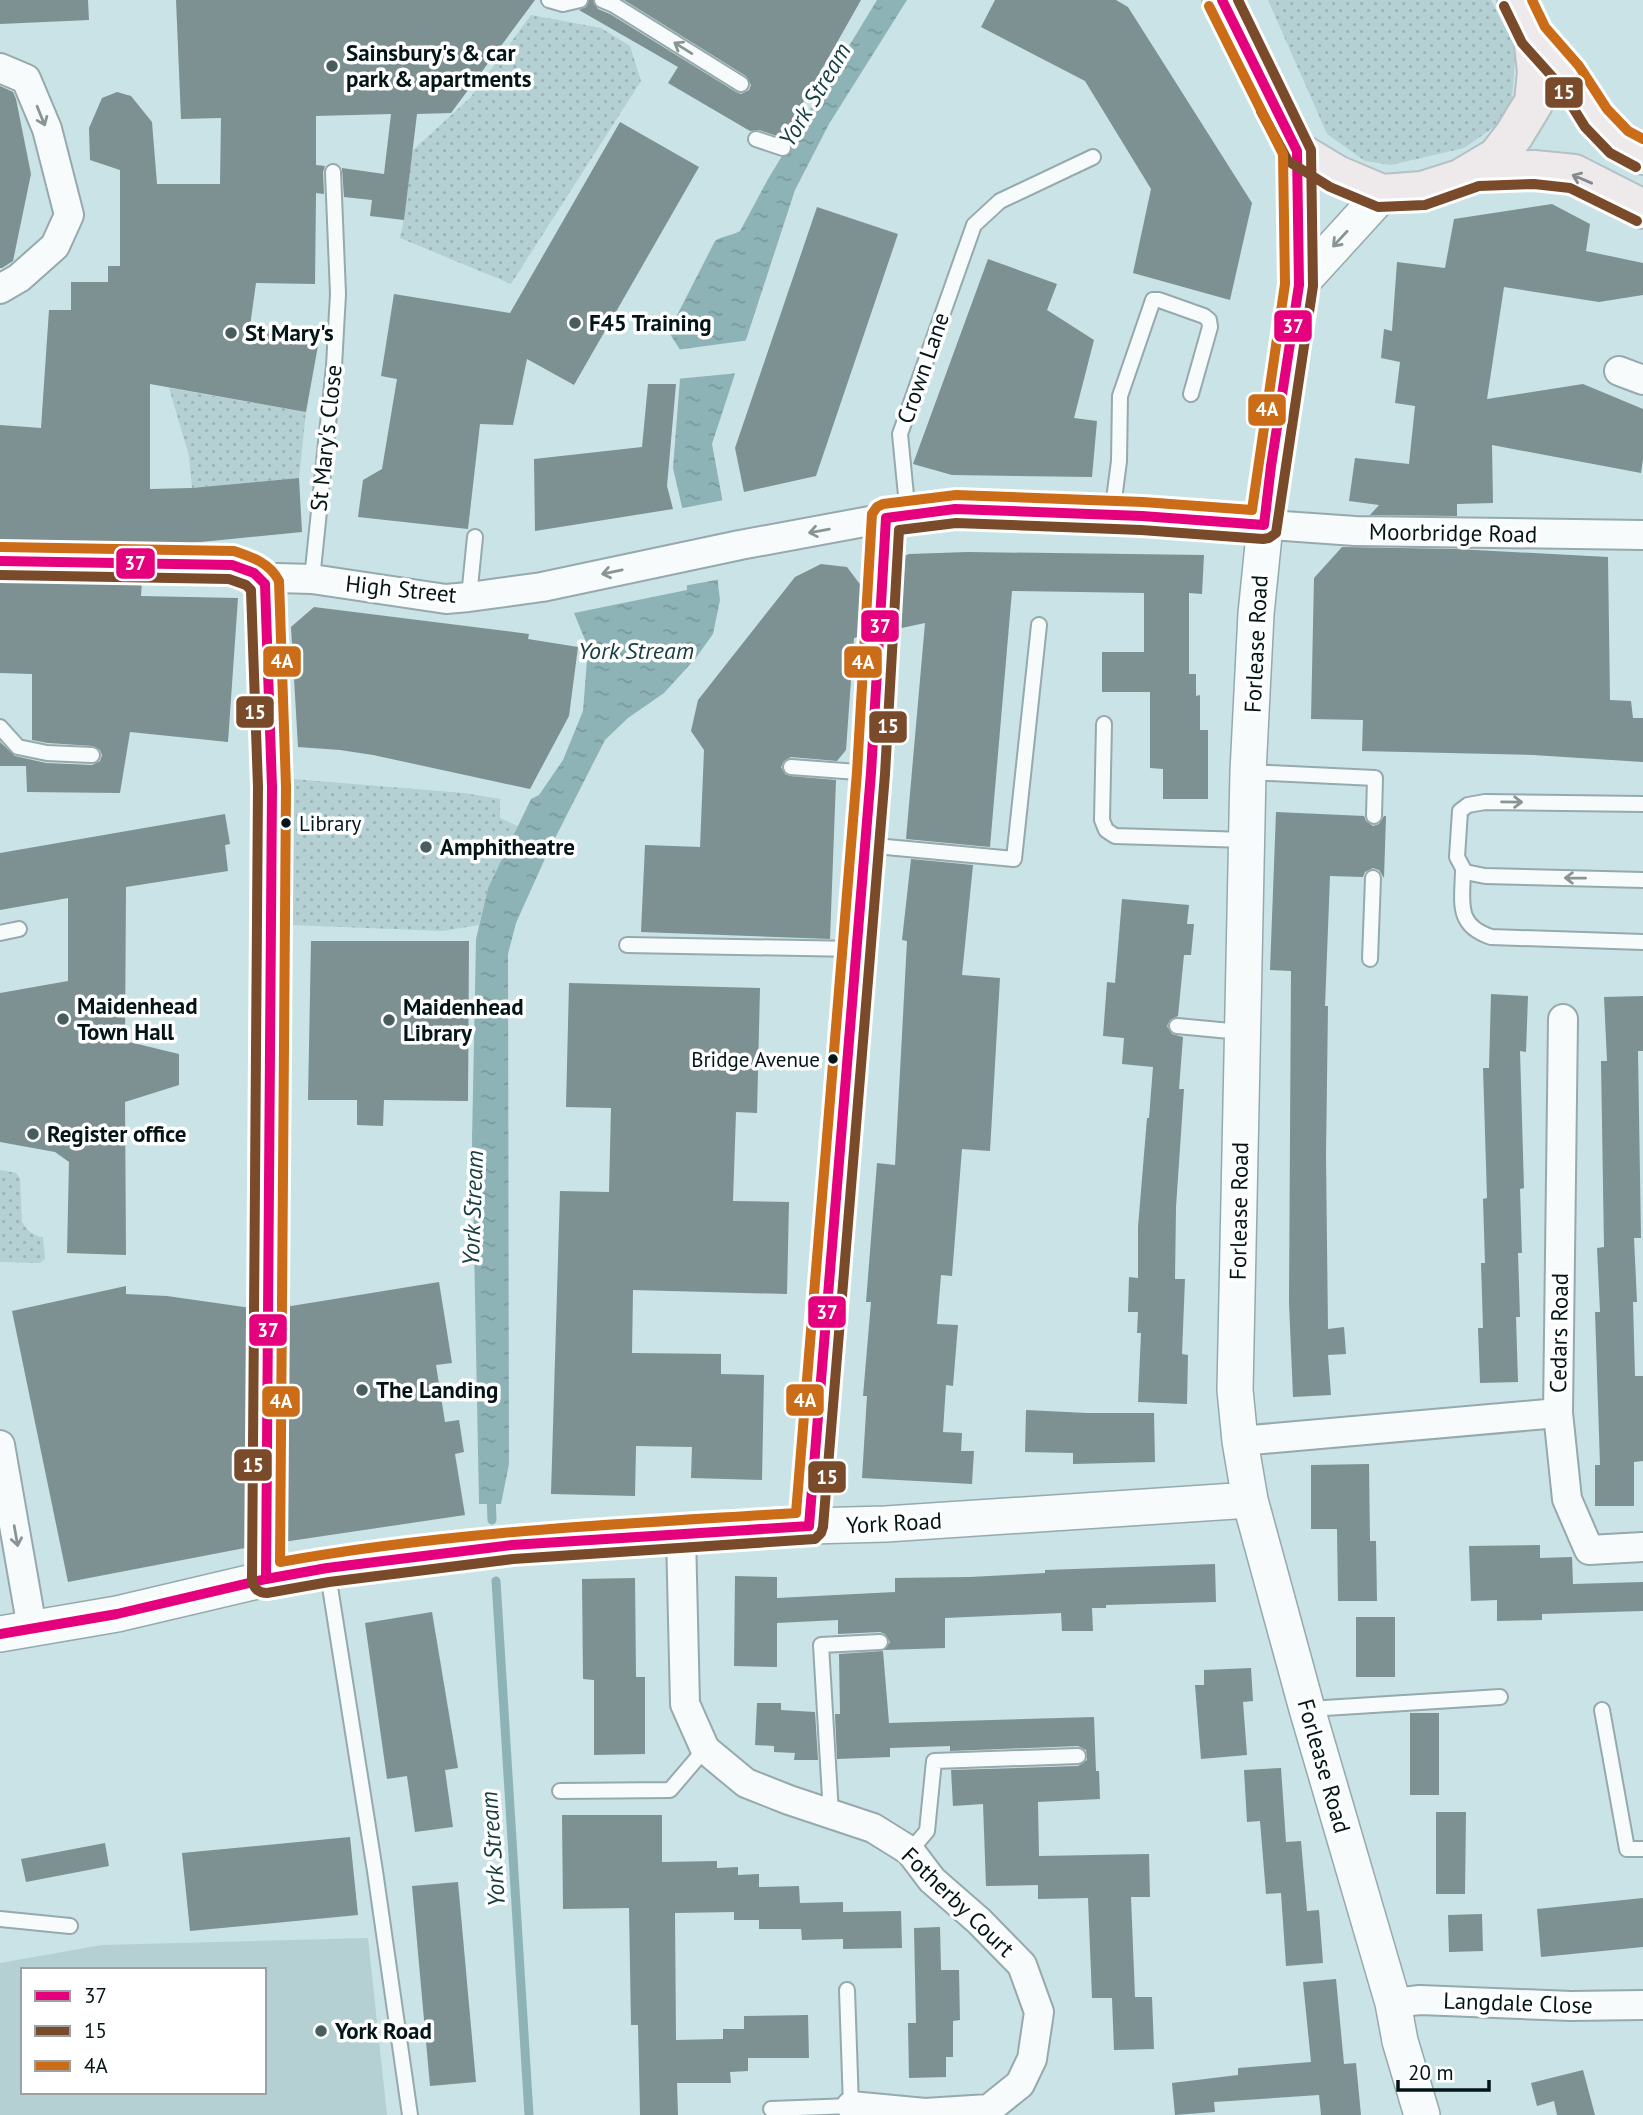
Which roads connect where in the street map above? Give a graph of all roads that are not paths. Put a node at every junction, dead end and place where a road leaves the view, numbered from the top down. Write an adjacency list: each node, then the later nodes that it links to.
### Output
1 (549, 0): 2 (lane)
2 (580, 0)
3 (602, 0): 8 (lane, one-way to 3)
4 (1222, 0): 11 (main road)
5 (1517, 0): 6 (main road)
6 (1533, 35): 12 (main road); 15 (main road)
7 (0, 68): 19 (street, one-way to 19)
8 (741, 83)
9 (756, 139): 10 (lane)
10 (783, 148)
11 (1297, 151): 16 (main road); 18 (street, Forlease Road)
12 (1643, 155)
13 (1093, 157): 22 (lane, Crown Lane)
14 (333, 172): 27 (lane, St Mary's Close)
15 (1476, 172): 16 (main road); 17 (main road, one-way to 15)
16 (1382, 194): 18 (street, one-way to 18)
17 (1643, 209)
18 (1299, 285): 23 (street, Forlease Road)
19 (0, 289)
20 (1191, 394): 21 (lane)
21 (1112, 515): 22 (street, High Street); 23 (street, Moorbridge Road)
22 (897, 517): 29 (street, High Street, one-way to 29); 36 (street)
23 (1264, 525): 24 (street, Moorbridge Road); 35 (street, Forlease Road)
24 (1643, 535)
25 (475, 537): 29 (lane)
26 (0, 562): 28 (street)
27 (312, 579): 28 (street, High Street); 29 (street, High Street)
28 (265, 583): 61 (street)
29 (469, 597)
30 (1039, 625): 40 (lane)
31 (1104, 724): 39 (lane)
32 (0, 727): 33 (lane)
33 (92, 755)
34 (791, 767): 36 (lane)
35 (1248, 772): 38 (lane); 39 (street, Forlease Road)
36 (871, 773): 40 (street)
37 (1643, 804): 41 (lane, one-way to 37)
38 (1374, 816)
39 (1247, 840): 52 (street, Forlease Road)
40 (865, 845): 48 (street)
41 (1463, 868): 43 (lane, one-way to 41); 46 (lane)
42 (1373, 878): 49 (lane)
43 (1643, 880)
44 (19, 929): 45 (lane)
45 (0, 933)
46 (1643, 942)
47 (626, 945): 48 (lane)
48 (856, 949): 57 (street)
49 (1370, 959)
50 (1563, 1019): 53 (street, Cedars Road)
51 (1177, 1026): 52 (lane)
52 (1243, 1032): 54 (street, Forlease Road)
53 (1558, 1413): 54 (street, Cedars Road); 59 (street)
54 (1240, 1441): 56 (street, Forlease Road)
55 (0, 1445): 62 (street, one-way to 62)
56 (1250, 1500): 57 (street, York Road); 65 (street, Forlease Road)
57 (809, 1526): 58 (street, York Road)
58 (681, 1535): 60 (street, York Road); 67 (street, Fotherby Court)
59 (1643, 1548)
60 (327, 1568): 61 (street, York Road); 81 (lane)
61 (266, 1579): 62 (street, York Road)
62 (16, 1631)
63 (880, 1642): 70 (lane)
64 (1500, 1697): 65 (lane)
65 (1307, 1709): 76 (street, Forlease Road)
66 (1602, 1710): 71 (lane)
67 (705, 1749): 69 (lane); 70 (street, Fotherby Court)
68 (1078, 1756): 72 (lane)
69 (560, 1791)
70 (831, 1814): 72 (street, Fotherby Court)
71 (1643, 1849)
72 (910, 1851): 80 (street, Fotherby Court)
73 (0, 1919): 74 (lane)
74 (70, 1926)
75 (847, 1990): 78 (lane)
76 (1393, 2003): 77 (street, Langdale Close); 82 (street, Forlease Road)
77 (1643, 2005)
78 (851, 2106): 79 (lane); 80 (street, Fotherby Court)
79 (771, 2109)
80 (925, 2114)
81 (410, 2115)
82 (1422, 2115)

